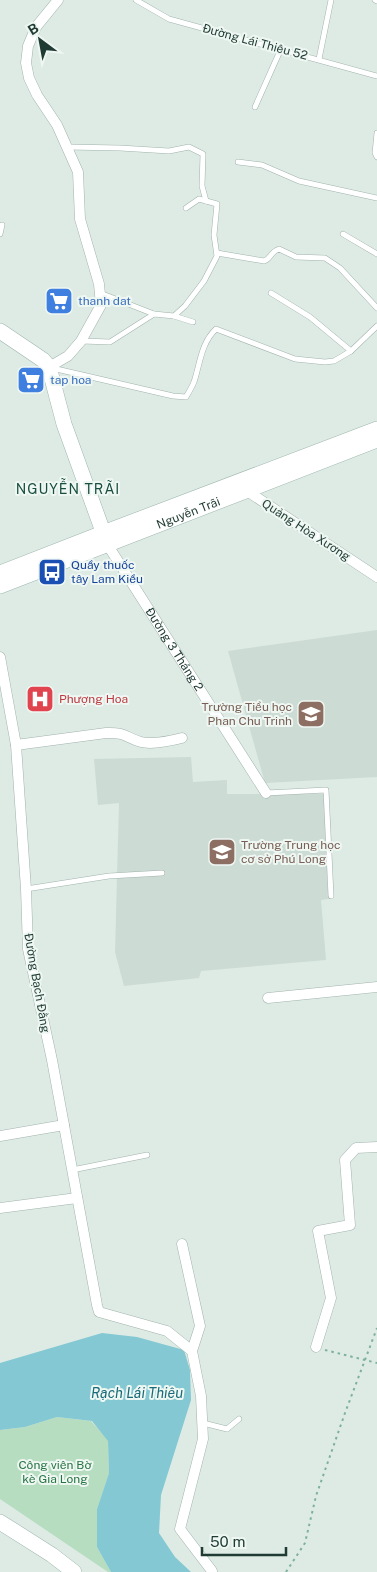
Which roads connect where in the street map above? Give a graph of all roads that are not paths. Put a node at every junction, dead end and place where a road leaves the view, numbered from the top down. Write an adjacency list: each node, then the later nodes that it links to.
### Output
1 (58, 0): 9 (street)
2 (136, 0): 4 (lane, Đường Lái Thiêu 52)
3 (331, 0): 5 (lane)
4 (280, 51): 5 (lane, Đường Lái Thiêu 52); 7 (lane)
5 (319, 59): 6 (lane, Đường Lái Thiêu 52)
6 (377, 76)
7 (255, 108)
8 (377, 133): 10 (lane)
9 (66, 147): 13 (lane); 20 (street)
10 (377, 157)
11 (238, 162): 12 (lane)
12 (377, 198)
13 (206, 201): 14 (lane); 18 (lane)
14 (186, 208)
15 (2, 225): 16 (lane)
16 (0, 234)
17 (343, 234): 19 (lane)
18 (217, 253): 22 (lane); 24 (lane)
19 (377, 254)
20 (100, 292): 23 (lane); 28 (street)
21 (271, 293): 29 (lane)
22 (377, 308)
23 (154, 314): 24 (lane); 28 (lane)
24 (174, 316): 25 (lane)
25 (193, 322)
26 (377, 326): 29 (lane)
27 (0, 331): 30 (main road)
28 (81, 341): 30 (street)
29 (351, 351): 30 (lane)
30 (50, 369): 34 (main road, Đường 3 Tháng 2)
31 (377, 429): 33 (main road, Nguyễn Trãi)
32 (377, 440): 33 (main road, Nguyễn Trãi)
33 (240, 487): 34 (main road, Nguyễn Trãi); 36 (street, Quảng Hòa Xương)
34 (105, 538): 35 (main road, Nguyễn Trãi); 37 (main road, Nguyễn Trãi); 41 (street, Đường 3 Tháng 2)
35 (0, 574)
36 (377, 577)
37 (0, 586)
38 (0, 658): 40 (street, Đường Bạch Đằng)
39 (182, 738): 40 (street)
40 (16, 745): 43 (street, Đường Bạch Đằng)
41 (266, 793): 44 (lane, Đường 3 Tháng 2)
42 (162, 873): 43 (lane)
43 (26, 889): 47 (street, Đường Bạch Đằng)
44 (331, 896)
45 (377, 987): 46 (street)
46 (268, 998)
47 (64, 1124): 48 (street); 51 (street, Đường Bạch Đằng)
48 (0, 1136)
49 (377, 1147): 55 (street)
50 (147, 1155): 51 (lane)
51 (72, 1170): 52 (street, Đường Bạch Đằng)
52 (77, 1198): 53 (street); 56 (street, Đường Bạch Đằng)
53 (0, 1208)
54 (182, 1244): 56 (street)
55 (316, 1347)
56 (193, 1356): 58 (street)
57 (239, 1419): 58 (lane)
58 (202, 1423): 60 (street)
59 (0, 1522): 61 (main road)
60 (212, 1571)
61 (74, 1572)

